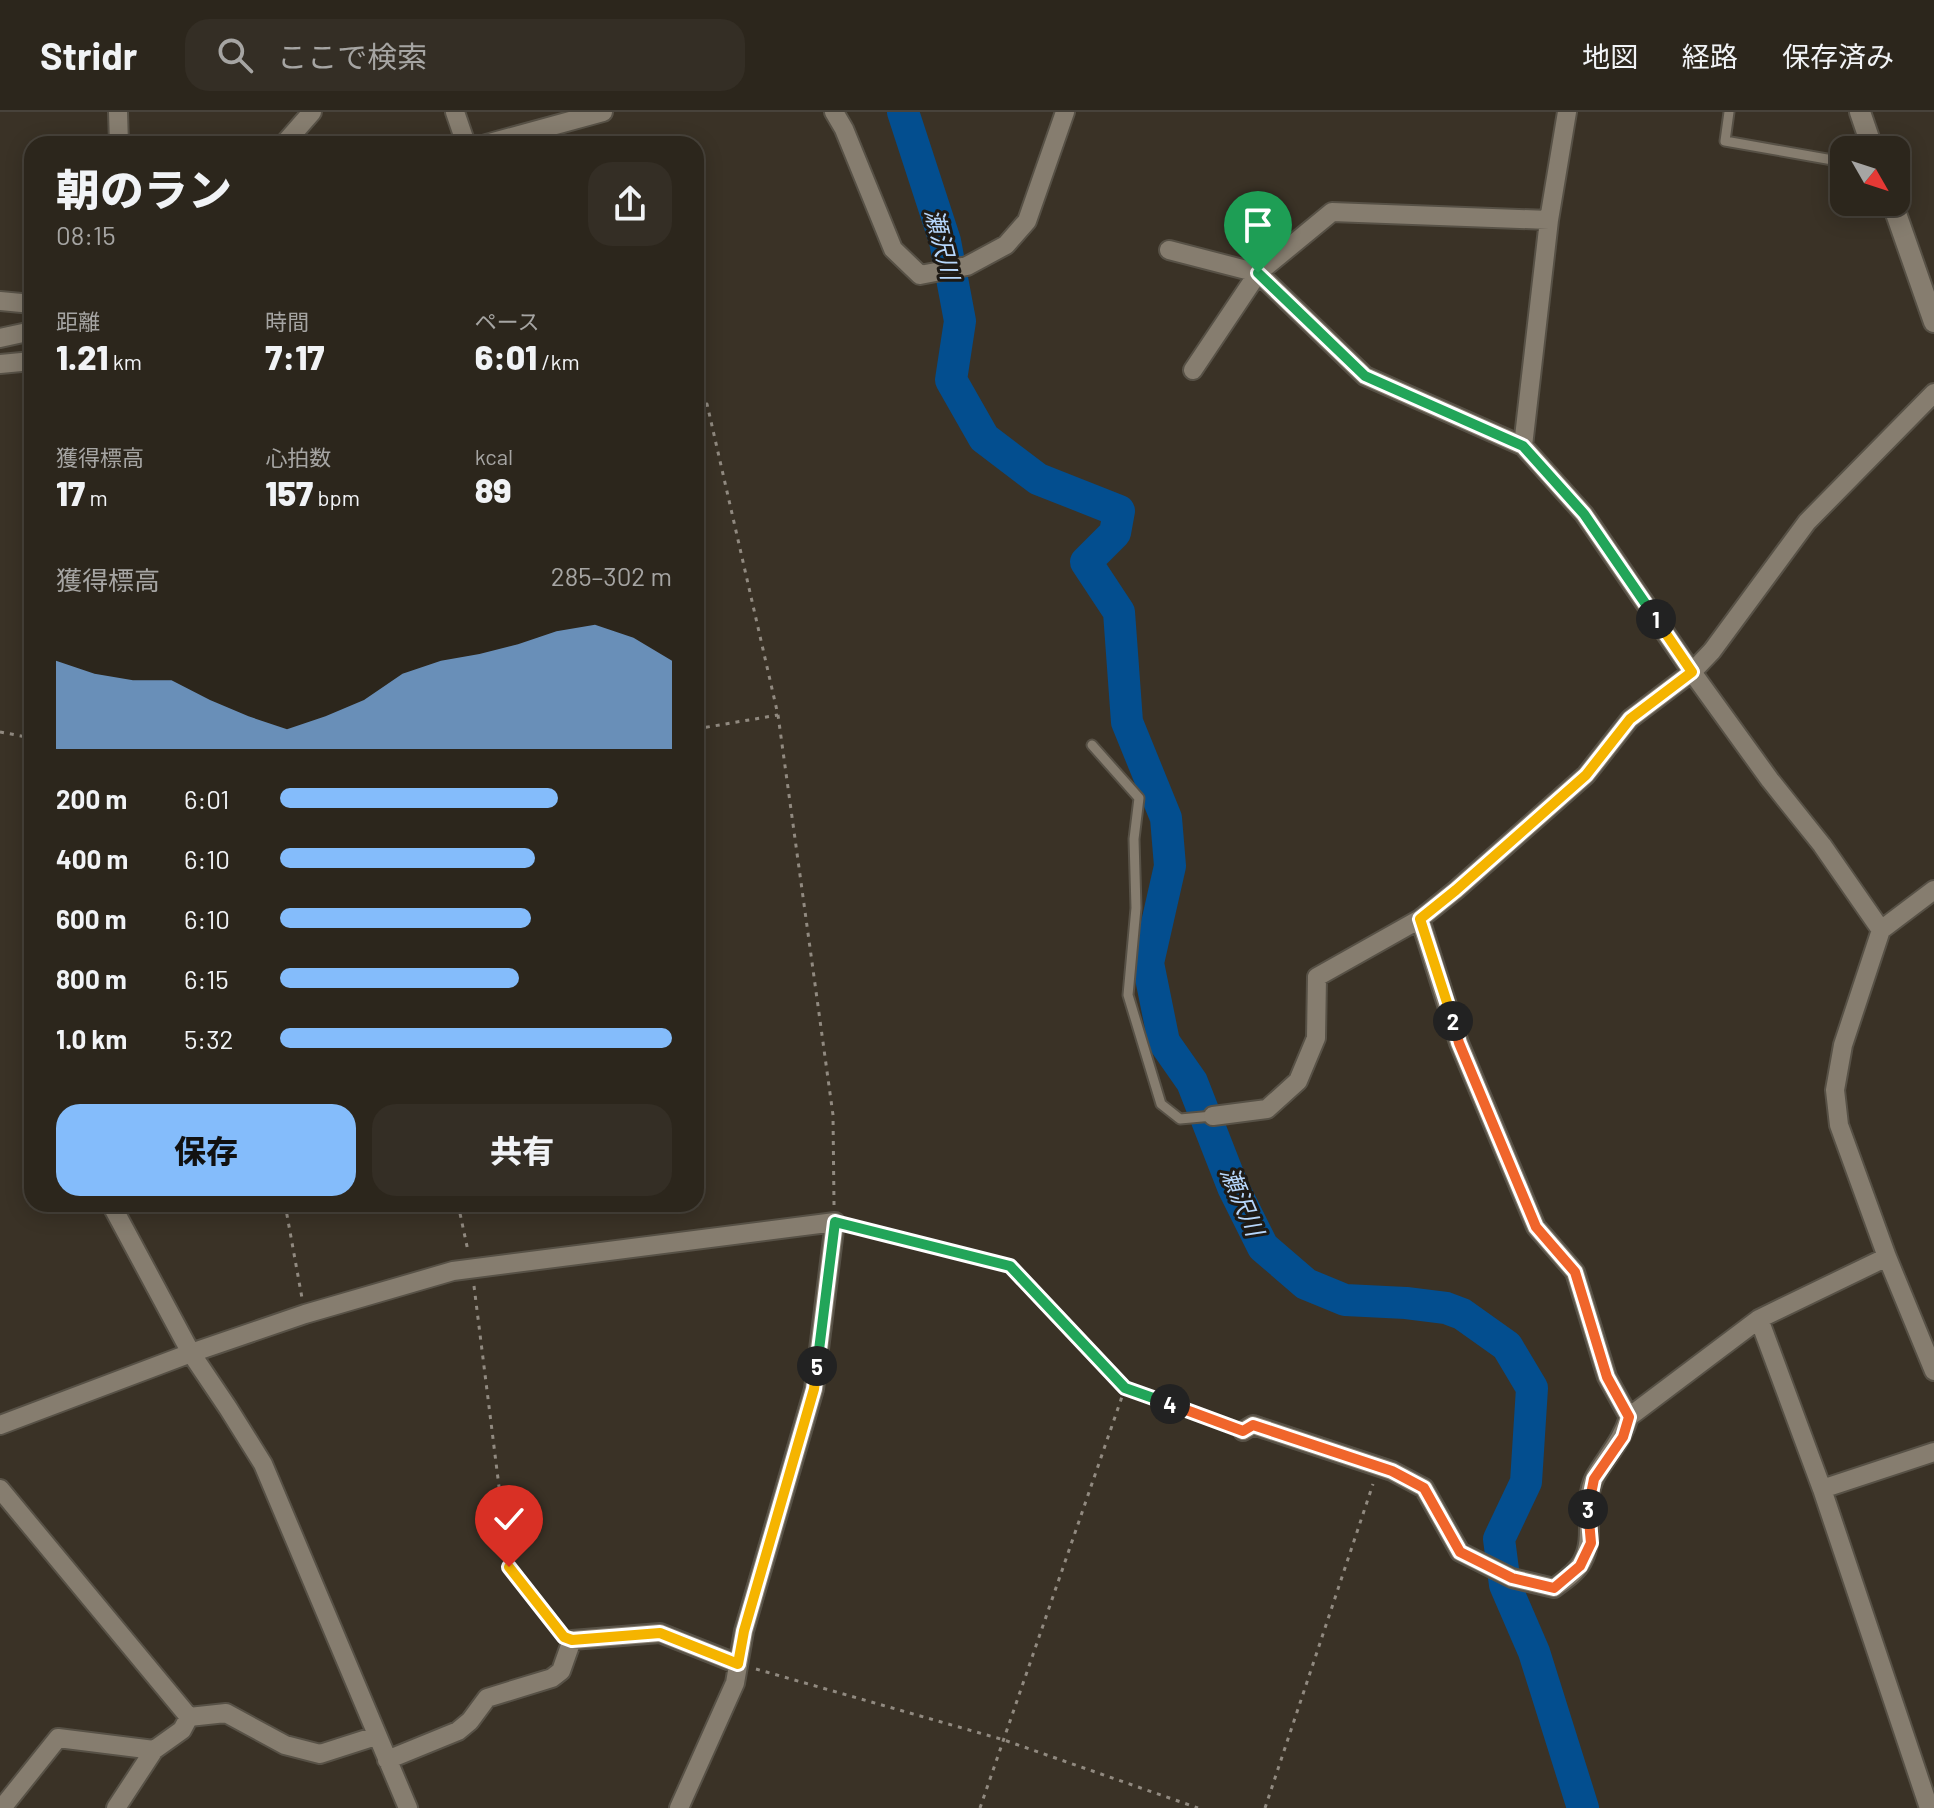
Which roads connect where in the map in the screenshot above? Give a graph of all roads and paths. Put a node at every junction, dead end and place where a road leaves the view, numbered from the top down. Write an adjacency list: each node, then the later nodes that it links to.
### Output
1 (118, 112): 10 (street)
2 (312, 112): 11 (street)
3 (455, 112): 12 (street)
4 (603, 112): 13 (street)
5 (834, 112): 6 (street)
6 (1065, 112)
7 (1567, 112): 17 (street)
8 (1729, 112): 15 (lane)
9 (1860, 112): 14 (main road)
10 (119, 136)
11 (291, 136)
12 (463, 136)
13 (515, 136)
14 (1868, 136)
15 (1830, 160)
16 (1897, 216): 22 (main road)
17 (1549, 220): 19 (street); 30 (street)
18 (1169, 250): 19 (street)
19 (1258, 273): 27 (street); 30 (street)
20 (0, 301): 21 (street)
21 (24, 303)
22 (1934, 322)
23 (24, 333): 24 (street)
24 (0, 338)
25 (24, 362): 26 (street)
26 (0, 364)
27 (1193, 370)
28 (1934, 393): 31 (street)
29 (704, 405): 32 (path)
30 (1523, 446): 31 (street)
31 (1692, 672): 38 (street); 39 (street)
32 (778, 715): 33 (path); 44 (path)
33 (704, 728)
34 (0, 732): 35 (path)
35 (24, 736)
36 (1092, 745): 40 (lane)
37 (1934, 890): 39 (street)
38 (1420, 919): 40 (street); 52 (street)
39 (1881, 930): 45 (street)
40 (1213, 1116)
41 (115, 1212): 49 (street)
42 (286, 1212): 47 (path)
43 (460, 1212): 46 (path)
44 (835, 1222): 46 (street); 51 (path); 60 (street)
45 (1887, 1257): 48 (street); 50 (street)
46 (472, 1269): 47 (street); 59 (path)
47 (305, 1314): 49 (street)
48 (1759, 1319): 52 (street); 58 (street)
49 (191, 1353): 53 (street); 62 (street)
50 (1934, 1371)
51 (1125, 1388): 54 (path); 63 (path)
52 (1629, 1417): 54 (street)
53 (0, 1425)
54 (1243, 1431)
55 (1934, 1452): 58 (street)
56 (1375, 1480): 72 (path)
57 (0, 1489): 61 (street)
58 (1822, 1489): 73 (street)
59 (572, 1640): 60 (street); 65 (street)
60 (738, 1664): 63 (path); 69 (street)
61 (189, 1717): 62 (street); 64 (street)
62 (376, 1736): 65 (street)
63 (1004, 1740): 70 (path); 71 (path)
64 (154, 1750): 66 (street); 67 (street)
65 (387, 1760): 68 (street)
66 (2, 1808)
67 (116, 1808)
68 (408, 1808)
69 (679, 1808)
70 (980, 1808)
71 (1198, 1808)
72 (1265, 1808)
73 (1929, 1808)

